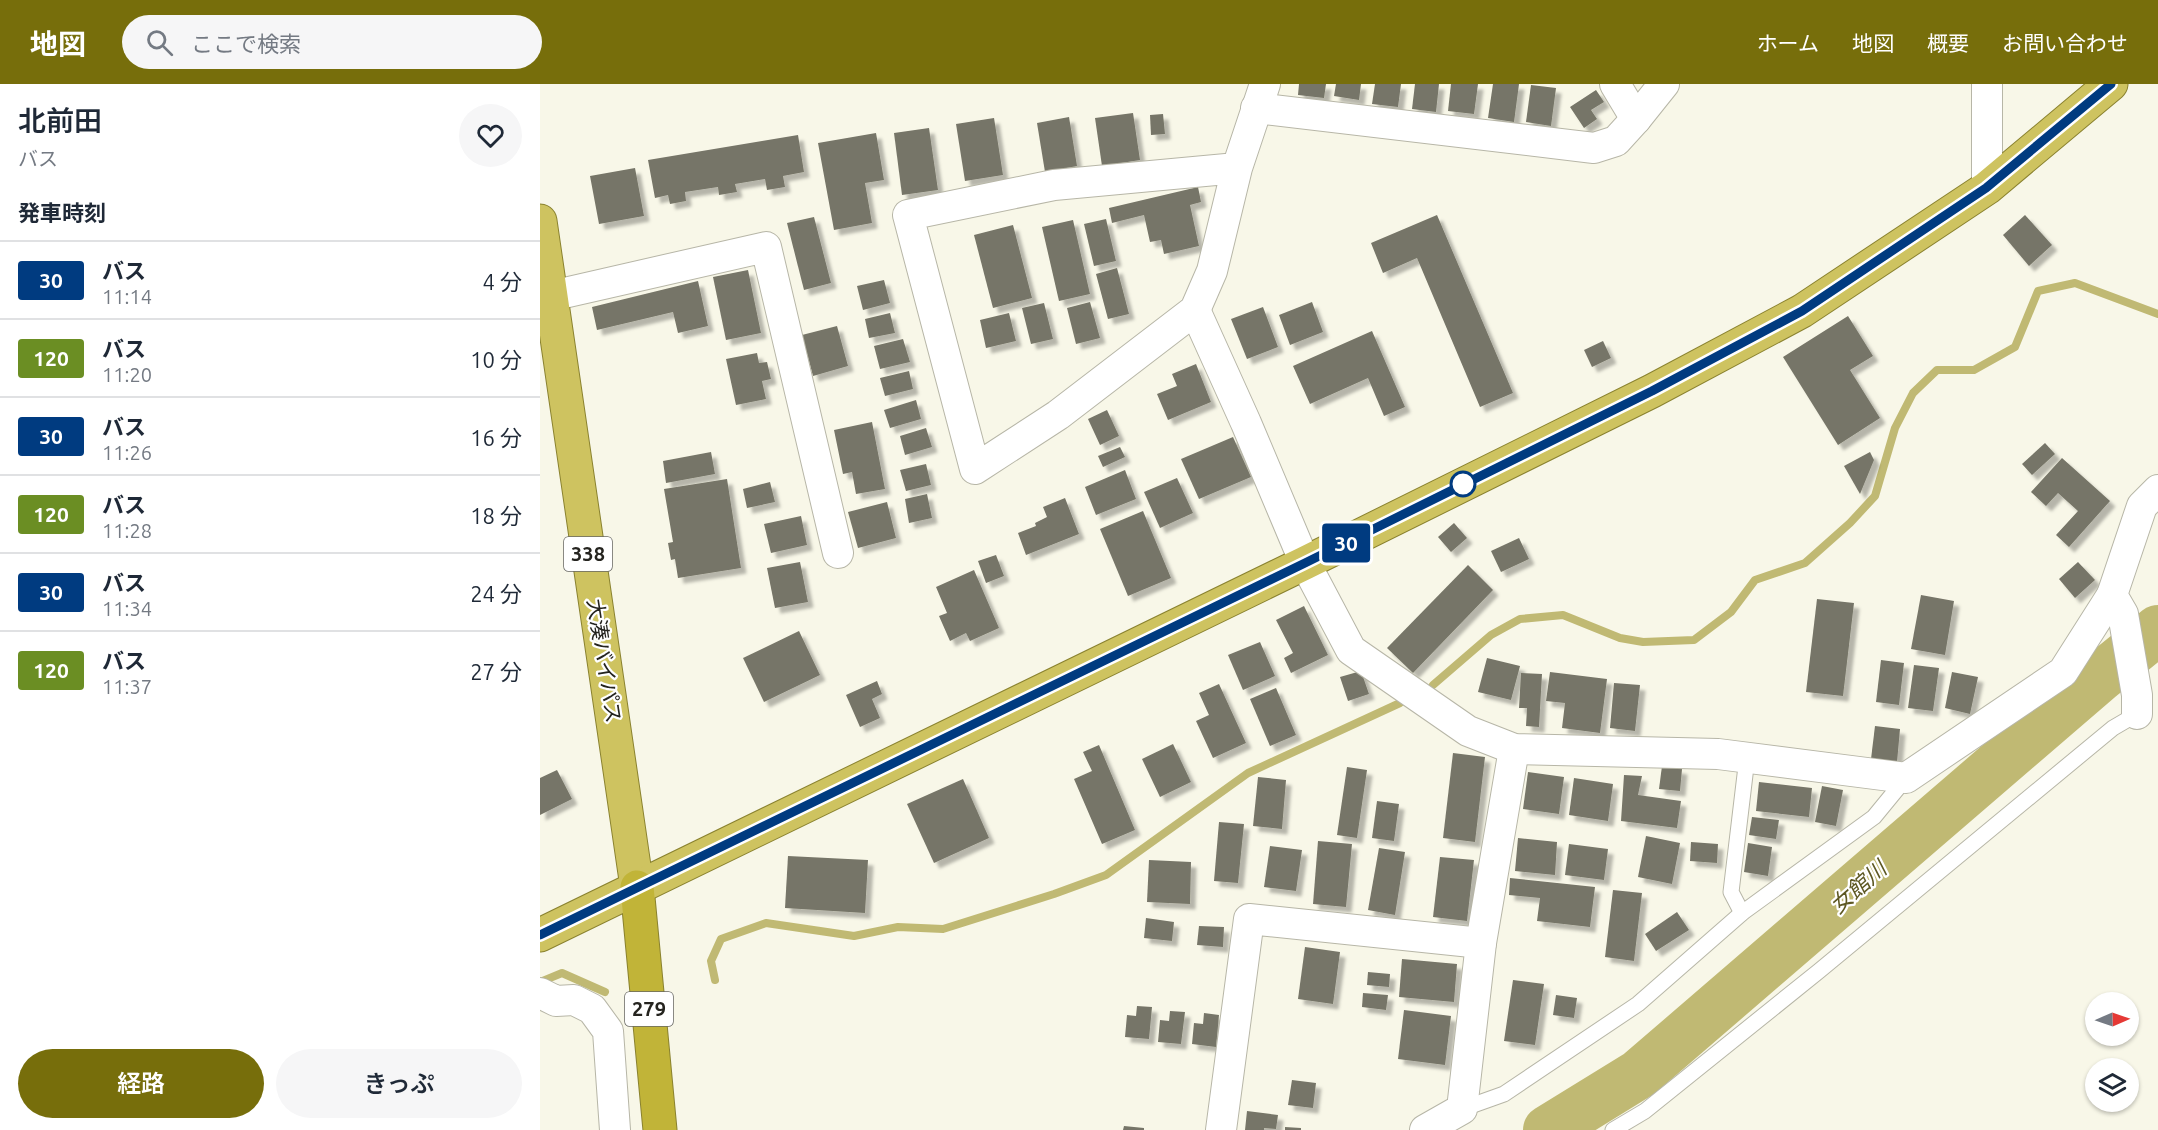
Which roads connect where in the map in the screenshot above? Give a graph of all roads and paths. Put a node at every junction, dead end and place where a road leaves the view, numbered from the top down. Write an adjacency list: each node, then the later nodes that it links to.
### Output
1 (1616, 84): 6 (street)
2 (1664, 84): 6 (street)
3 (1987, 84): 8 (street)
4 (2111, 84): 8 (highway)
5 (1260, 96): 6 (street); 7 (street)
6 (1636, 119)
7 (1237, 168): 11 (street); 11 (street)
8 (1986, 188): 14 (highway)
9 (540, 221): 10 (highway, 大湊バイパス / 338)
10 (551, 296): 13 (street); 20 (highway, 大湊バイパス / 338)
11 (1195, 310): 14 (street)
12 (2158, 490): 15 (street)
13 (838, 553)
14 (1305, 563): 17 (street); 20 (highway)
15 (2118, 605): 16 (street); 19 (street)
16 (2137, 704): 30 (lane)
17 (1514, 749): 18 (street); 23 (street)
18 (1747, 758): 19 (street); 21 (lane)
19 (1906, 778): 21 (lane)
20 (637, 888): 22 (highway); 27 (highway, 279)
21 (1742, 913): 25 (lane)
22 (540, 935)
23 (1481, 943): 25 (street); 28 (street)
24 (540, 993): 26 (street)
25 (1462, 1109): 29 (street)
26 (615, 1130)
27 (660, 1130)
28 (1221, 1130)
29 (1425, 1130)
30 (1614, 1130)

